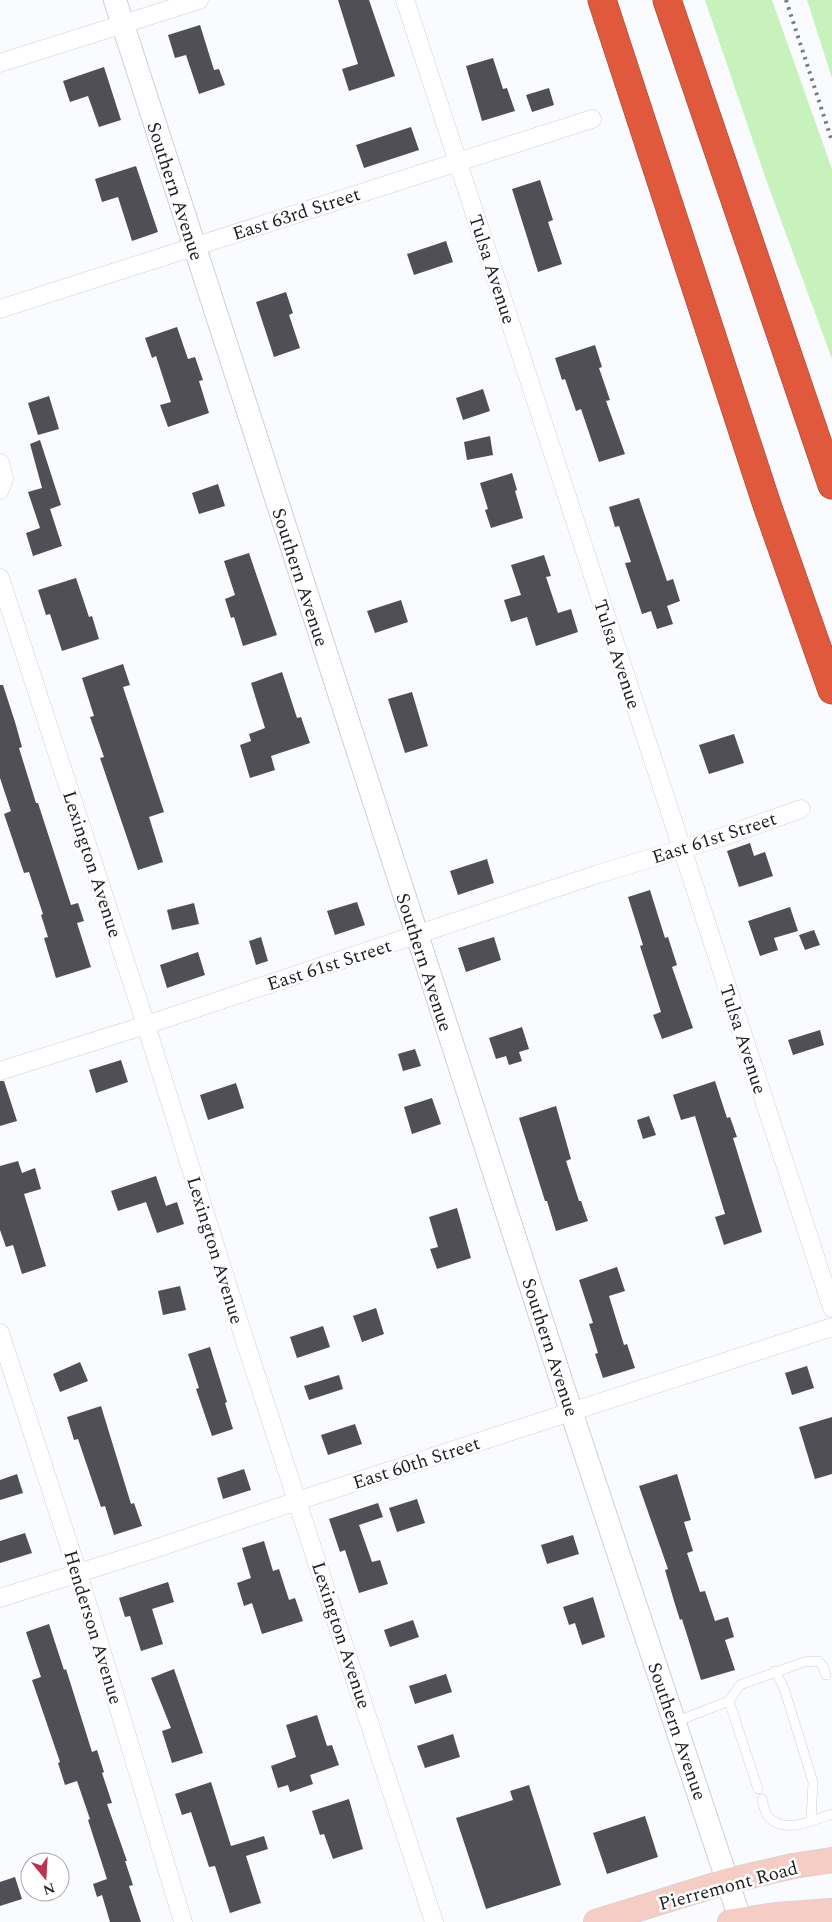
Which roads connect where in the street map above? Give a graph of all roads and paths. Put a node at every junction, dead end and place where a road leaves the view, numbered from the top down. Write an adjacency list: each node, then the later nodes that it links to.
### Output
1 (114, 0): 6 (street, Southern Avenue)
2 (199, 0): 6 (street)
3 (405, 0): 9 (street, Tulsa Avenue)
4 (602, 0): 16 (highway)
5 (668, 0): 13 (highway)
6 (123, 25): 7 (street); 10 (street, Southern Avenue)
7 (0, 63)
8 (592, 119): 9 (street, East 63rd Street)
9 (458, 162): 10 (street, East 63rd Street); 18 (street, Tulsa Avenue)
10 (194, 246): 11 (street, East 63rd Street); 19 (street, Southern Avenue)
11 (0, 309)
12 (0, 463): 14 (street)
13 (832, 485)
14 (0, 490)
15 (0, 578): 20 (street, Lexington Avenue)
16 (832, 690)
17 (801, 809): 18 (street, East 61st Street)
18 (682, 849): 19 (street, East 61st Street); 22 (street, Tulsa Avenue)
19 (416, 935): 20 (street, East 61st Street); 25 (street, Southern Avenue)
20 (146, 1025): 21 (street, East 61st Street); 26 (street, Lexington Avenue)
21 (0, 1071)
22 (832, 1308)
23 (832, 1327): 25 (street, East 60th Street)
24 (0, 1332): 27 (street, Henderson Avenue)
25 (571, 1411): 26 (street, East 60th Street); 32 (street, Southern Avenue)
26 (297, 1500): 27 (street, East 60th Street); 42 (street, Lexington Avenue)
27 (78, 1574): 28 (street, East 60th Street); 41 (street, Henderson Avenue)
28 (0, 1598)
29 (775, 1671): 30 (lane); 31 (lane); 36 (lane)
30 (826, 1675)
31 (729, 1701): 32 (lane); 33 (lane)
32 (675, 1722): 38 (street, Southern Avenue)
33 (758, 1789)
34 (762, 1799): 36 (lane)
35 (832, 1814): 36 (lane)
36 (811, 1821)
37 (832, 1860): 38 (main road, Pierremont Road)
38 (728, 1881): 40 (street, Southern Avenue); 43 (main road, Pierremont Road)
39 (832, 1912): 40 (main road, Pierremont Road)
40 (737, 1921)
41 (183, 1922)
42 (434, 1922)
43 (596, 1922)

